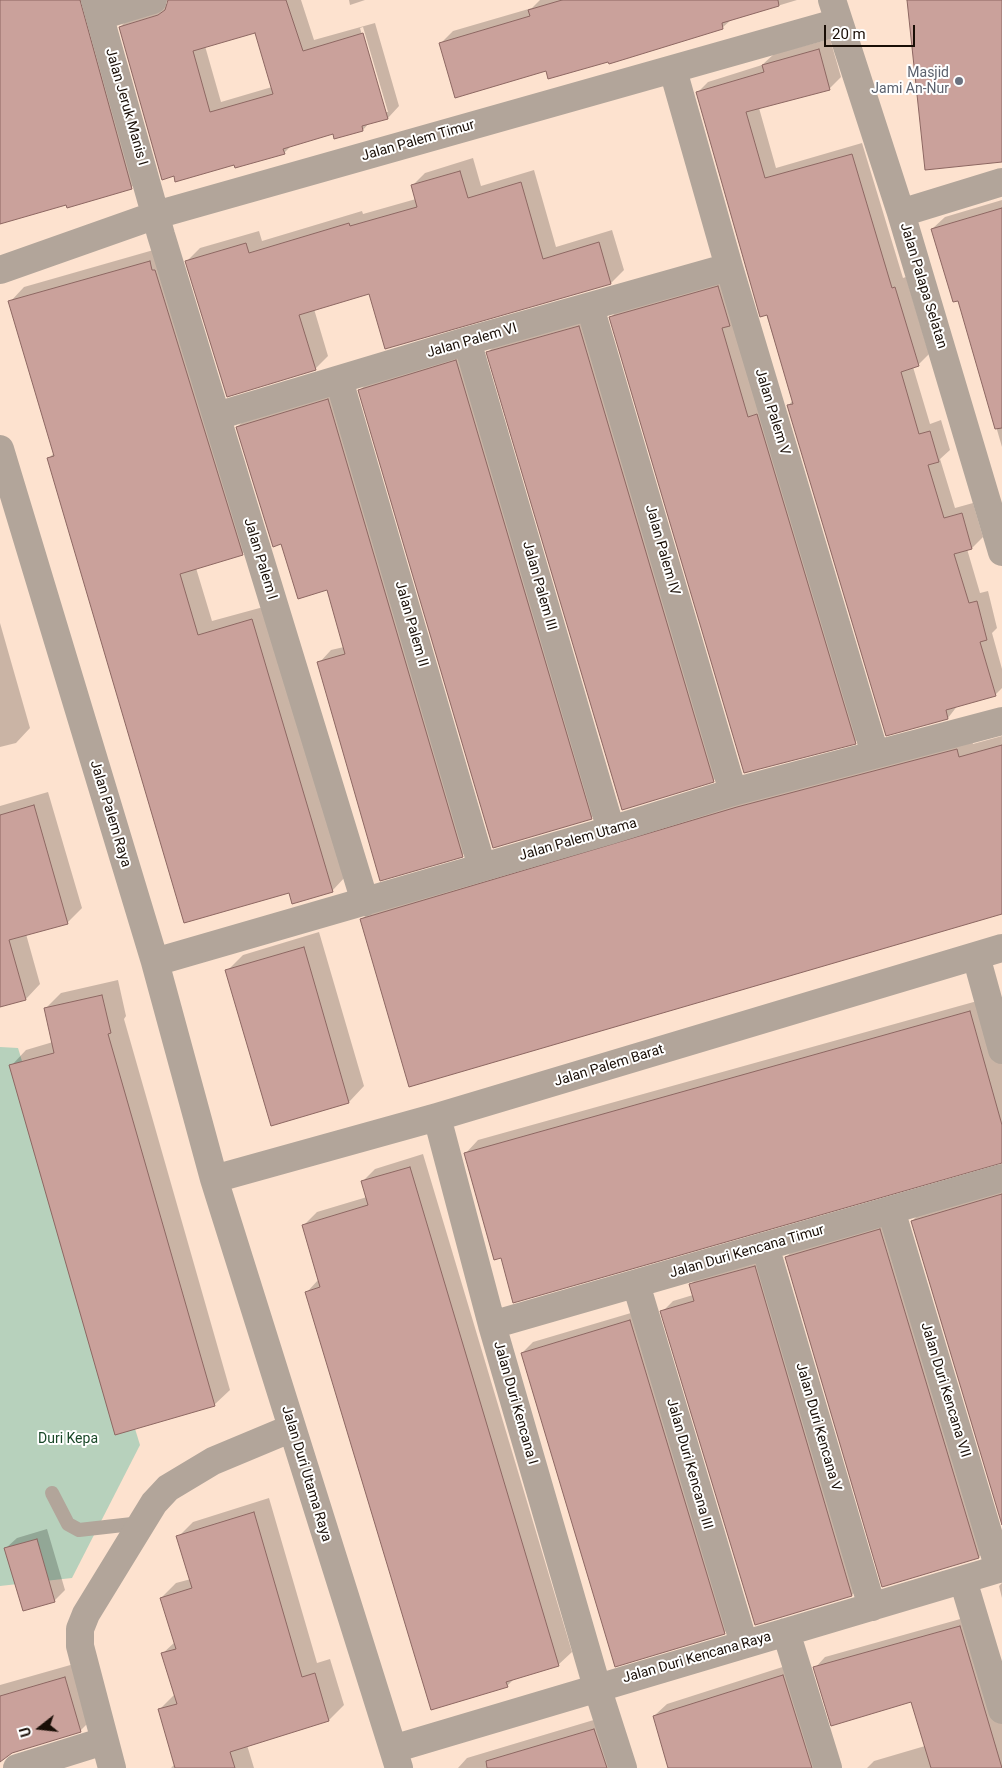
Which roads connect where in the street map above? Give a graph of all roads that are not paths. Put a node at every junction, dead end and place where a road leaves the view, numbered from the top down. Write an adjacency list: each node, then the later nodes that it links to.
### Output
1 (153, 0): 2 (street)
2 (98, 8): 7 (street, Jalan Jeruk Manis I)
3 (836, 11): 4 (street, Jalan Palem Timur); 6 (street, Jalan Palapa Selatan)
4 (672, 70): 7 (street, Jalan Palem Timur); 8 (street, Jalan Palem V)
5 (1002, 182): 6 (street)
6 (901, 213): 16 (street, Jalan Palapa Selatan)
7 (156, 215): 9 (street, Jalan Palem Timur); 13 (street, Jalan Palem I)
8 (729, 267): 10 (street, Jalan Palem VI); 18 (street, Jalan Palem V)
9 (0, 270)
10 (590, 307): 11 (street, Jalan Palem VI); 19 (street, Jalan Palem IV)
11 (467, 342): 12 (street, Jalan Palem VI); 20 (street, Jalan Palem III)
12 (339, 380): 13 (street, Jalan Palem VI); 21 (street, Jalan Palem II)
13 (217, 416): 22 (street, Jalan Palem I)
14 (0, 449): 15 (street, Jalan Palem Raya)
15 (6, 490): 25 (street, Jalan Palem Raya)
16 (1002, 552)
17 (1002, 721): 18 (street, Jalan Palem Utama)
18 (875, 754): 19 (street, Jalan Palem Utama)
19 (733, 792): 20 (street, Jalan Palem Utama)
20 (612, 830): 21 (street, Jalan Palem Utama)
21 (482, 867): 22 (street, Jalan Palem Utama)
22 (366, 902): 25 (street, Jalan Palem Utama)
23 (1002, 948): 24 (street, Jalan Palem Barat)
24 (976, 956): 26 (street); 27 (street, Jalan Palem Barat)
25 (155, 962): 29 (street, Jalan Palem Raya)
26 (1002, 1050)
27 (437, 1117): 29 (street, Jalan Palem Barat); 33 (street, Jalan Duri Kencana I)
28 (1002, 1178): 30 (street, Jalan Duri Kencana Timur)
29 (214, 1180): 34 (street, Jalan Duri Utama Raya)
30 (890, 1210): 31 (street, Jalan Duri Kencana Timur); 37 (street, Jalan Duri Kencana VII)
31 (765, 1246): 32 (street, Jalan Duri Kencana Timur); 39 (street, Jalan Duri Kencana V)
32 (636, 1284): 33 (street, Jalan Duri Kencana Timur); 41 (street, Jalan Duri Kencana III)
33 (492, 1326): 42 (street, Jalan Duri Kencana I)
34 (292, 1428): 36 (street); 45 (street, Jalan Duri Utama Raya)
35 (52, 1493): 36 (lane)
36 (141, 1522): 44 (street)
37 (1000, 1569): 38 (street, Jalan Duri Kencana Raya)
38 (963, 1580): 39 (street, Jalan Duri Kencana Raya); 43 (street)
39 (872, 1607): 40 (street, Jalan Duri Kencana Raya)
40 (786, 1632): 41 (street, Jalan Duri Kencana Raya); 49 (street)
41 (744, 1644): 42 (street, Jalan Duri Kencana Raya)
42 (597, 1687): 45 (street, Jalan Duri Kencana Raya); 48 (street, Jalan Duri Kencana I)
43 (1002, 1710)
44 (104, 1742): 46 (street); 47 (street)
45 (396, 1758)
46 (17, 1768)
47 (112, 1768)
48 (623, 1768)
49 (828, 1768)

